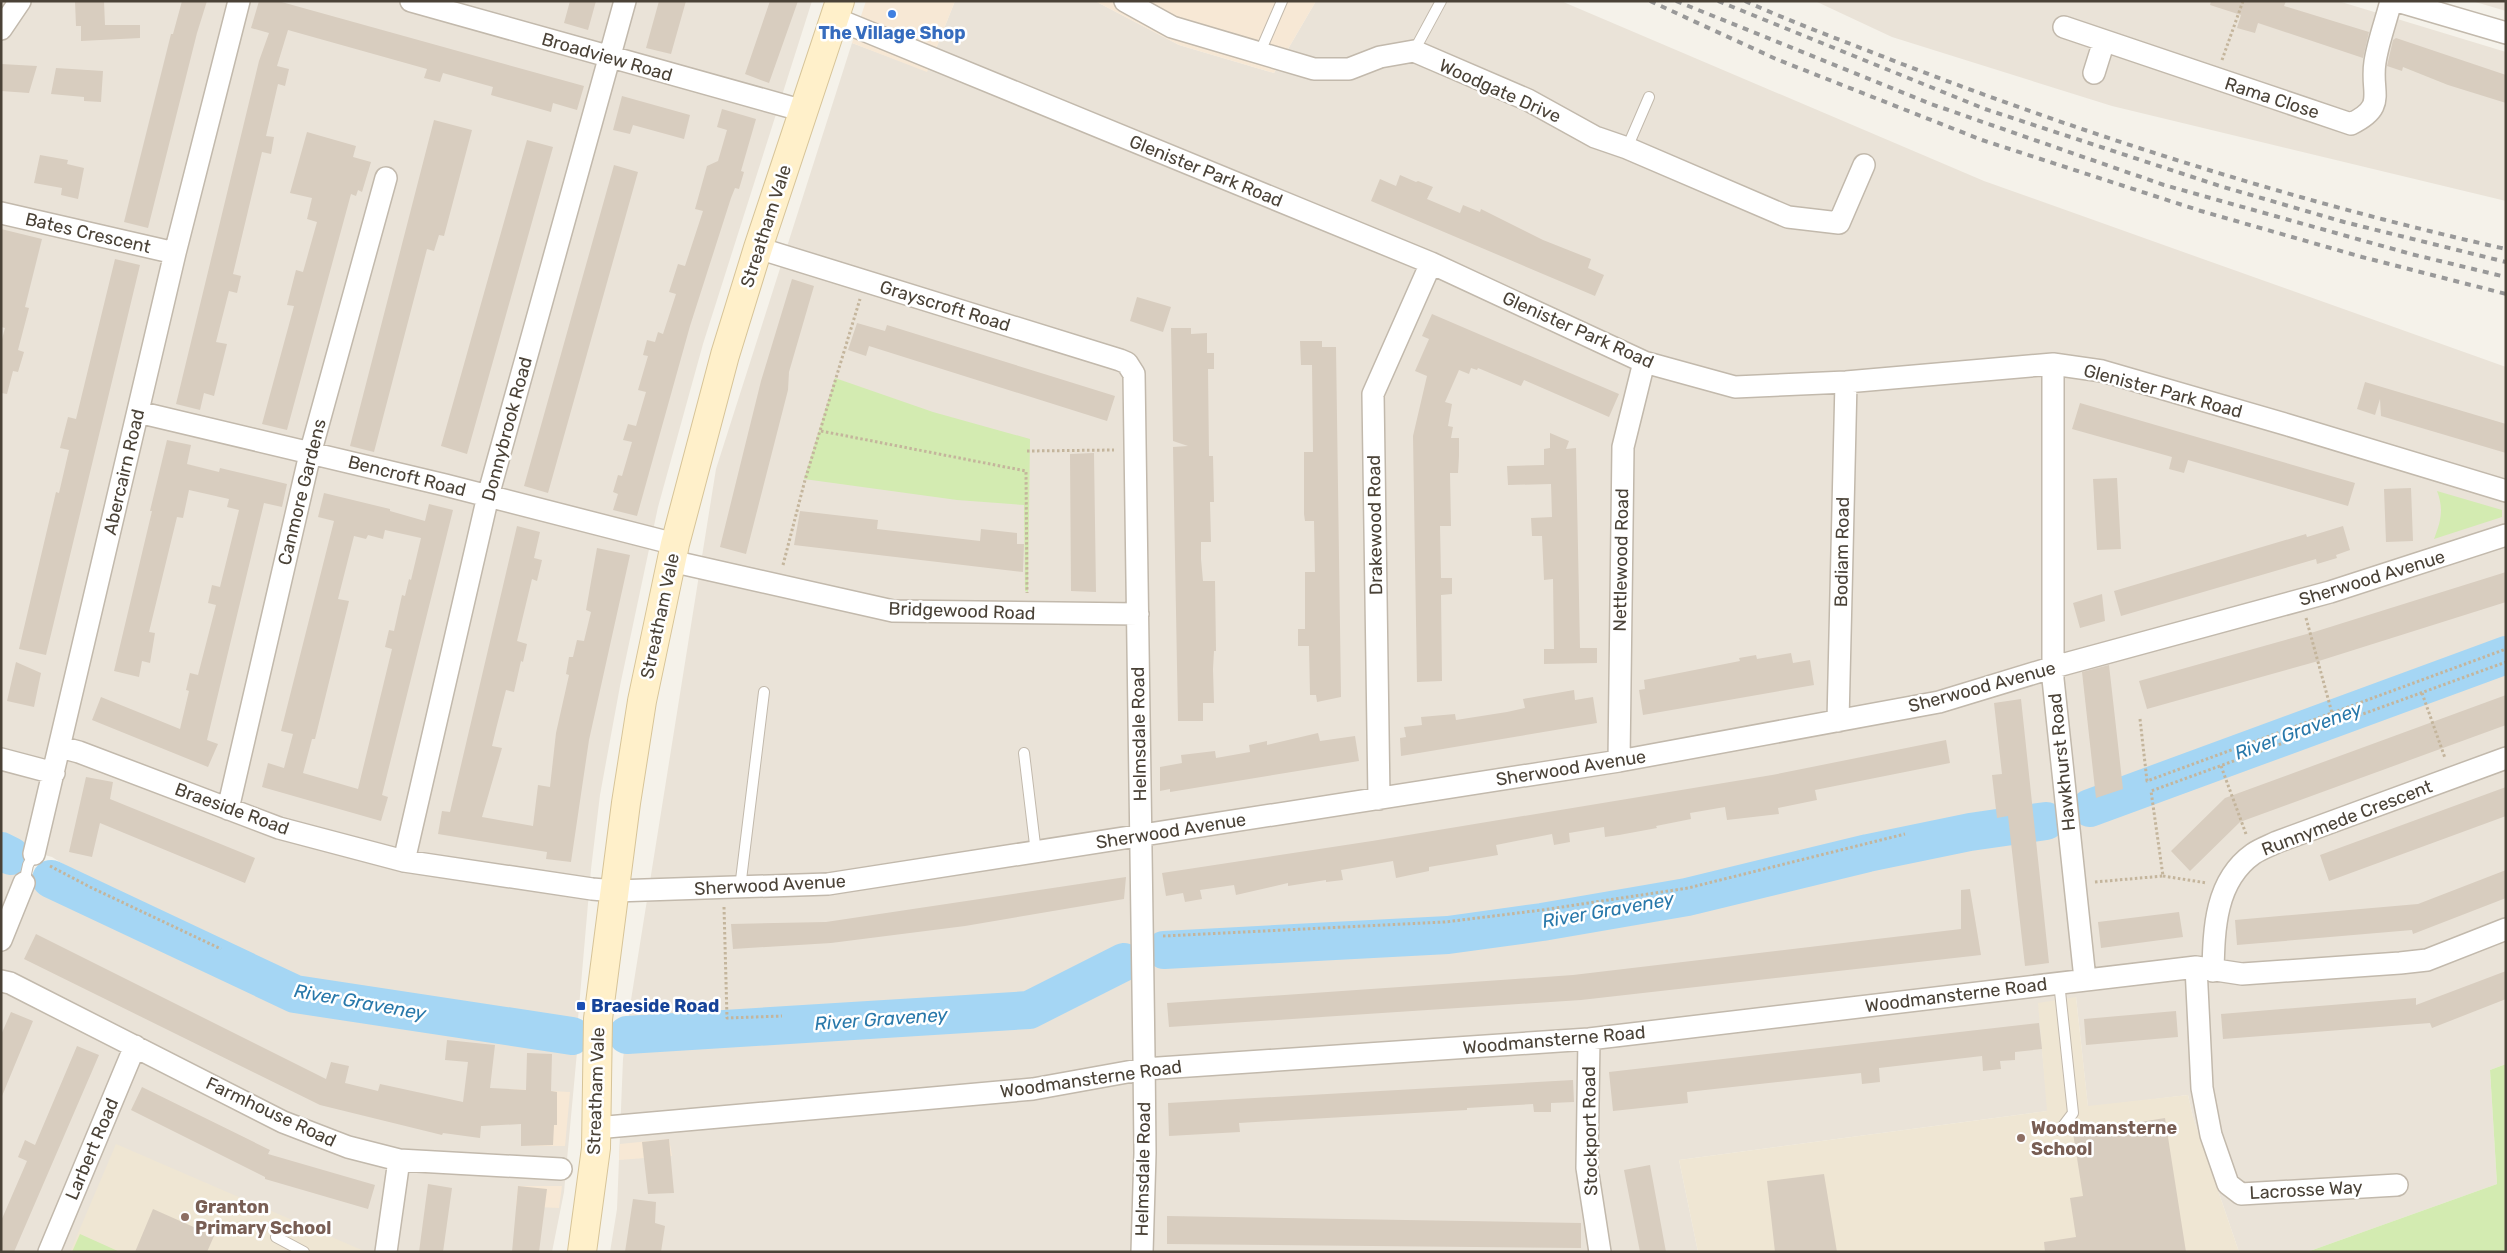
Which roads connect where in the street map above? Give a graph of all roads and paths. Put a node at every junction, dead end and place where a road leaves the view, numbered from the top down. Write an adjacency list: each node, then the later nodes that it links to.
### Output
1 (20, 1): 14 (street)
2 (239, 1): 29 (street, Abercairn Road)
3 (411, 1): 11 (street, Broadview Road)
4 (625, 1): 19 (street, Donnybrook Road)
5 (1125, 1): 18 (street)
6 (1282, 1): 18 (lane)
7 (1440, 1): 17 (lane)
8 (2243, 1): 21 (path)
9 (2391, 1): 21 (street, Rama Close)
10 (2397, 1): 15 (street)
11 (432, 4): 19 (street, Broadview Road)
12 (837, 10): 23 (main road, Streatham Vale); 30 (street, Glenister Park Road)
13 (2064, 27): 16 (street, Rama Close)
14 (1, 29)
15 (2506, 33)
16 (2104, 41): 20 (street); 21 (street, Rama Close)
17 (1414, 51): 18 (street); 24 (street, Woodgate Drive)
18 (1260, 52)
19 (609, 58): 23 (street, Broadview Road); 42 (street, Donnybrook Road)
20 (2094, 73)
21 (2215, 79)
22 (1649, 97): 24 (lane)
23 (804, 111): 28 (main road, Streatham Vale)
24 (1627, 148): 25 (street, Woodgate Drive)
25 (1864, 165)
26 (386, 178): 40 (street, Canmore Gardens)
27 (1, 213): 29 (street, Bates Crescent)
28 (758, 248): 34 (street, Grayscroft Road); 44 (main road, Streatham Vale)
29 (175, 253): 36 (street, Abercairn Road)
30 (1431, 262): 32 (street, Glenister Park Road); 65 (street, Drakewood Road)
31 (860, 299): 37 (path)
32 (1644, 362): 35 (street, Glenister Park Road); 61 (street, Nettlewood Road)
33 (2054, 364): 35 (street, Glenister Park Road); 41 (street, Glenister Park Road); 51 (street, Hawkhurst Road)
34 (1131, 368): 48 (street, Helmsdale Road)
35 (1846, 382): 56 (street, Bodiam Road)
36 (138, 412): 40 (street, Bencroft Road); 57 (street, Abercairn Road)
37 (821, 431): 45 (path); 46 (path)
38 (1120, 450): 39 (path)
39 (1027, 451)
40 (310, 454): 42 (street, Bencroft Road); 66 (street, Canmore Gardens)
41 (2506, 491)
42 (488, 496): 44 (street, Bencroft Road); 72 (street, Donnybrook Road)
43 (2506, 535): 47 (street, Sherwood Avenue)
44 (673, 553): 48 (street, Bridgewood Road); 78 (main road, Streatham Vale)
45 (782, 568)
46 (1027, 594)
47 (2301, 601): 51 (street, Sherwood Avenue); 54 (path)
48 (1138, 614): 68 (street, Helmsdale Road)
49 (2506, 649): 54 (path)
50 (2506, 662): 53 (path)
51 (2054, 667): 56 (street, Sherwood Avenue); 75 (street, Hawkhurst Road)
52 (764, 692): 77 (lane)
53 (2422, 693): 62 (path); 64 (path)
54 (2332, 713): 55 (path)
55 (2140, 719)
56 (1838, 721): 61 (street, Sherwood Avenue)
57 (60, 747): 63 (street, Abercairn Road); 66 (street, Braeside Road)
58 (1024, 753): 69 (lane)
59 (2506, 758): 64 (street, Runnymede Crescent)
60 (1, 759): 63 (street)
61 (1619, 761): 65 (street, Sherwood Avenue)
62 (2221, 766): 71 (path); 73 (path)
63 (54, 773): 70 (street, Abercairn Road)
64 (2452, 778): 71 (street, Runnymede Crescent)
65 (1379, 799): 68 (street, Sherwood Avenue)
66 (228, 809): 72 (street, Braeside Road)
67 (1905, 834): 80 (path)
68 (1141, 835): 69 (street, Sherwood Avenue); 80 (street, Helmsdale Road)
69 (1036, 853): 77 (street, Sherwood Avenue)
70 (34, 854): 74 (lane, Abercairn Road); 82 (path)
71 (2253, 854): 76 (street, Runnymede Crescent)
72 (404, 861): 78 (street, Braeside Road)
73 (2163, 876): 75 (path); 76 (path)
74 (24, 883): 81 (street, Abercairn Road)
75 (2075, 884): 84 (street, Hawkhurst Road)
76 (2226, 886): 83 (street, Runnymede Crescent)
77 (732, 888): 78 (street, Sherwood Avenue); 87 (path)
78 (615, 891): 91 (main road, Streatham Vale)
79 (2506, 929): 83 (street, Woodmansterne Road)
80 (1142, 937): 90 (street, Helmsdale Road)
81 (1, 940)
82 (221, 949)
83 (2204, 969): 84 (street, Woodmansterne Road); 95 (street, Lacrosse Way)
84 (2085, 979): 86 (street, Woodmansterne Road)
85 (1, 981): 89 (street, Farmhouse Road)
86 (2059, 982): 88 (street, Woodmansterne Road); 92 (lane)
87 (782, 1016)
88 (1589, 1039): 90 (street, Woodmansterne Road); 102 (street, Stockport Road)
89 (135, 1046): 93 (street, Farmhouse Road); 97 (street, Larbert Road)
90 (1144, 1069): 91 (street, Woodmansterne Road); 101 (street, Helmsdale Road)
91 (596, 1128): 100 (main road, Streatham Vale)
92 (2060, 1130)
93 (400, 1160): 94 (street, Farmhouse Road); 99 (street)
94 (561, 1169)
95 (2398, 1185)
96 (276, 1237): 98 (lane)
97 (49, 1252)
98 (304, 1252)
99 (386, 1252)
100 (582, 1252)
101 (1142, 1252)
102 (1600, 1252)

